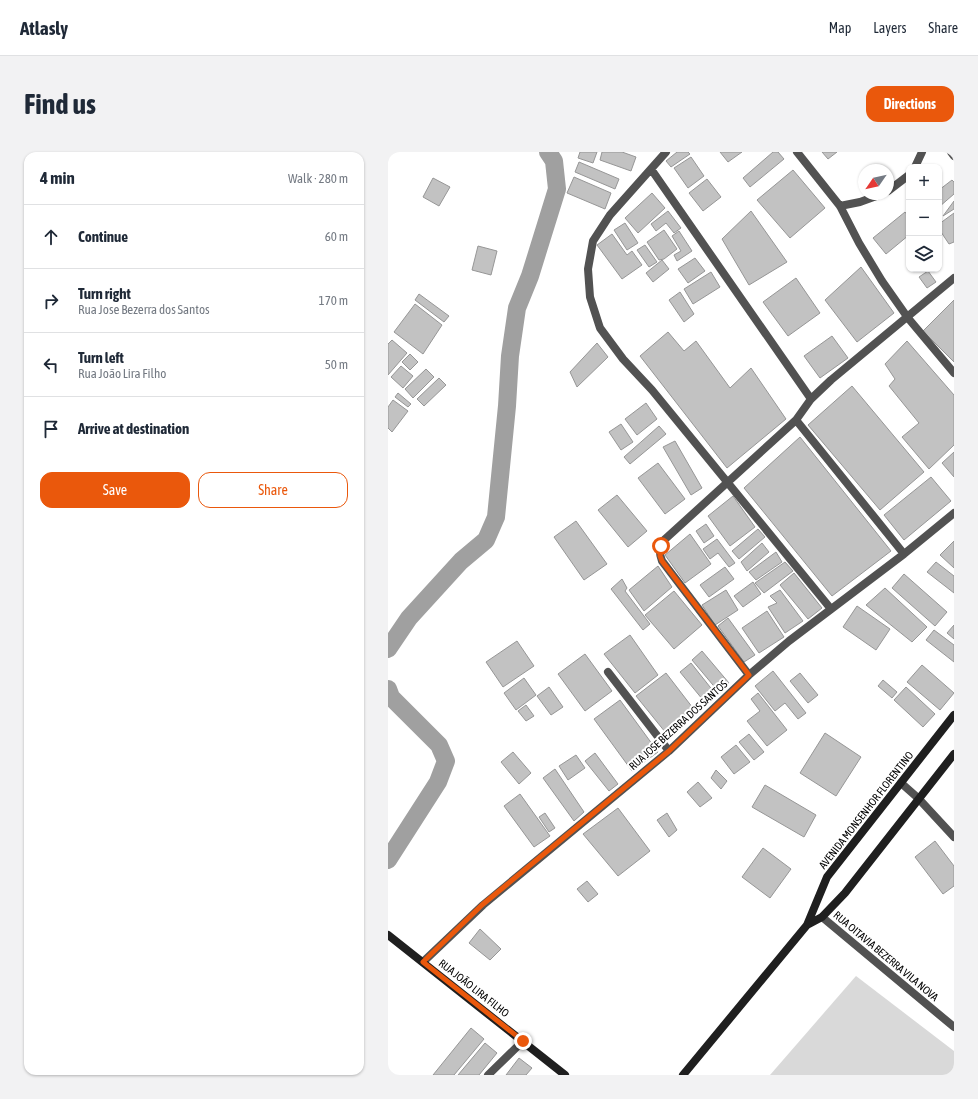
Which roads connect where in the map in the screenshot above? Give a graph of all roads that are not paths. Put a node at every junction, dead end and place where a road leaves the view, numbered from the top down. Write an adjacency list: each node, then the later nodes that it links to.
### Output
1 (666, 152): 7 (street)
2 (797, 152): 11 (street)
3 (922, 152): 6 (street)
4 (951, 152): 5 (street)
5 (954, 156)
6 (916, 164)
7 (651, 169): 15 (street); 17 (street)
8 (906, 176): 9 (street)
9 (894, 186)
10 (866, 200): 11 (street)
11 (840, 206): 13 (street)
12 (954, 278): 13 (street)
13 (908, 318): 14 (street); 15 (street)
14 (954, 373)
15 (811, 399): 16 (street)
16 (796, 420): 17 (street); 19 (street)
17 (728, 484): 20 (street); 22 (street)
18 (954, 513): 19 (street, RUA JOSE BEZERRA DOS SANTOS)
19 (904, 554): 20 (street, RUA JOSE BEZERRA DOS SANTOS)
20 (831, 609): 22 (street, RUA JOSE BEZERRA DOS SANTOS)
21 (608, 672): 24 (street)
22 (749, 675): 24 (street, RUA JOSE BEZERRA DOS SANTOS)
23 (954, 715): 26 (main road, AVENIDA MONSENHOR FLORENTINO)
24 (669, 751): 32 (street, RUA JOSE BEZERRA DOS SANTOS)
25 (954, 754): 27 (main road, AVENIDA MONSENHOR FLORENTINO)
26 (901, 783): 27 (street); 30 (main road, AVENIDA MONSENHOR FLORENTINO)
27 (918, 798): 28 (street); 29 (main road, AVENIDA MONSENHOR FLORENTINO)
28 (954, 837)
29 (822, 917): 30 (main road, AVENIDA MONSENHOR FLORENTINO); 33 (street, RUA OITAVIA BEZERRA VILA NOVA)
30 (807, 925): 37 (main road, AVENIDA MONSENHOR FLORENTINO)
31 (388, 935): 32 (main road, RUA JOÃO LIRA FILHO)
32 (423, 962): 34 (main road, RUA JOÃO LIRA FILHO)
33 (954, 1027)
34 (523, 1041): 35 (street); 36 (main road, RUA JOÃO LIRA FILHO)
35 (488, 1075)
36 (565, 1075)
37 (683, 1075)

